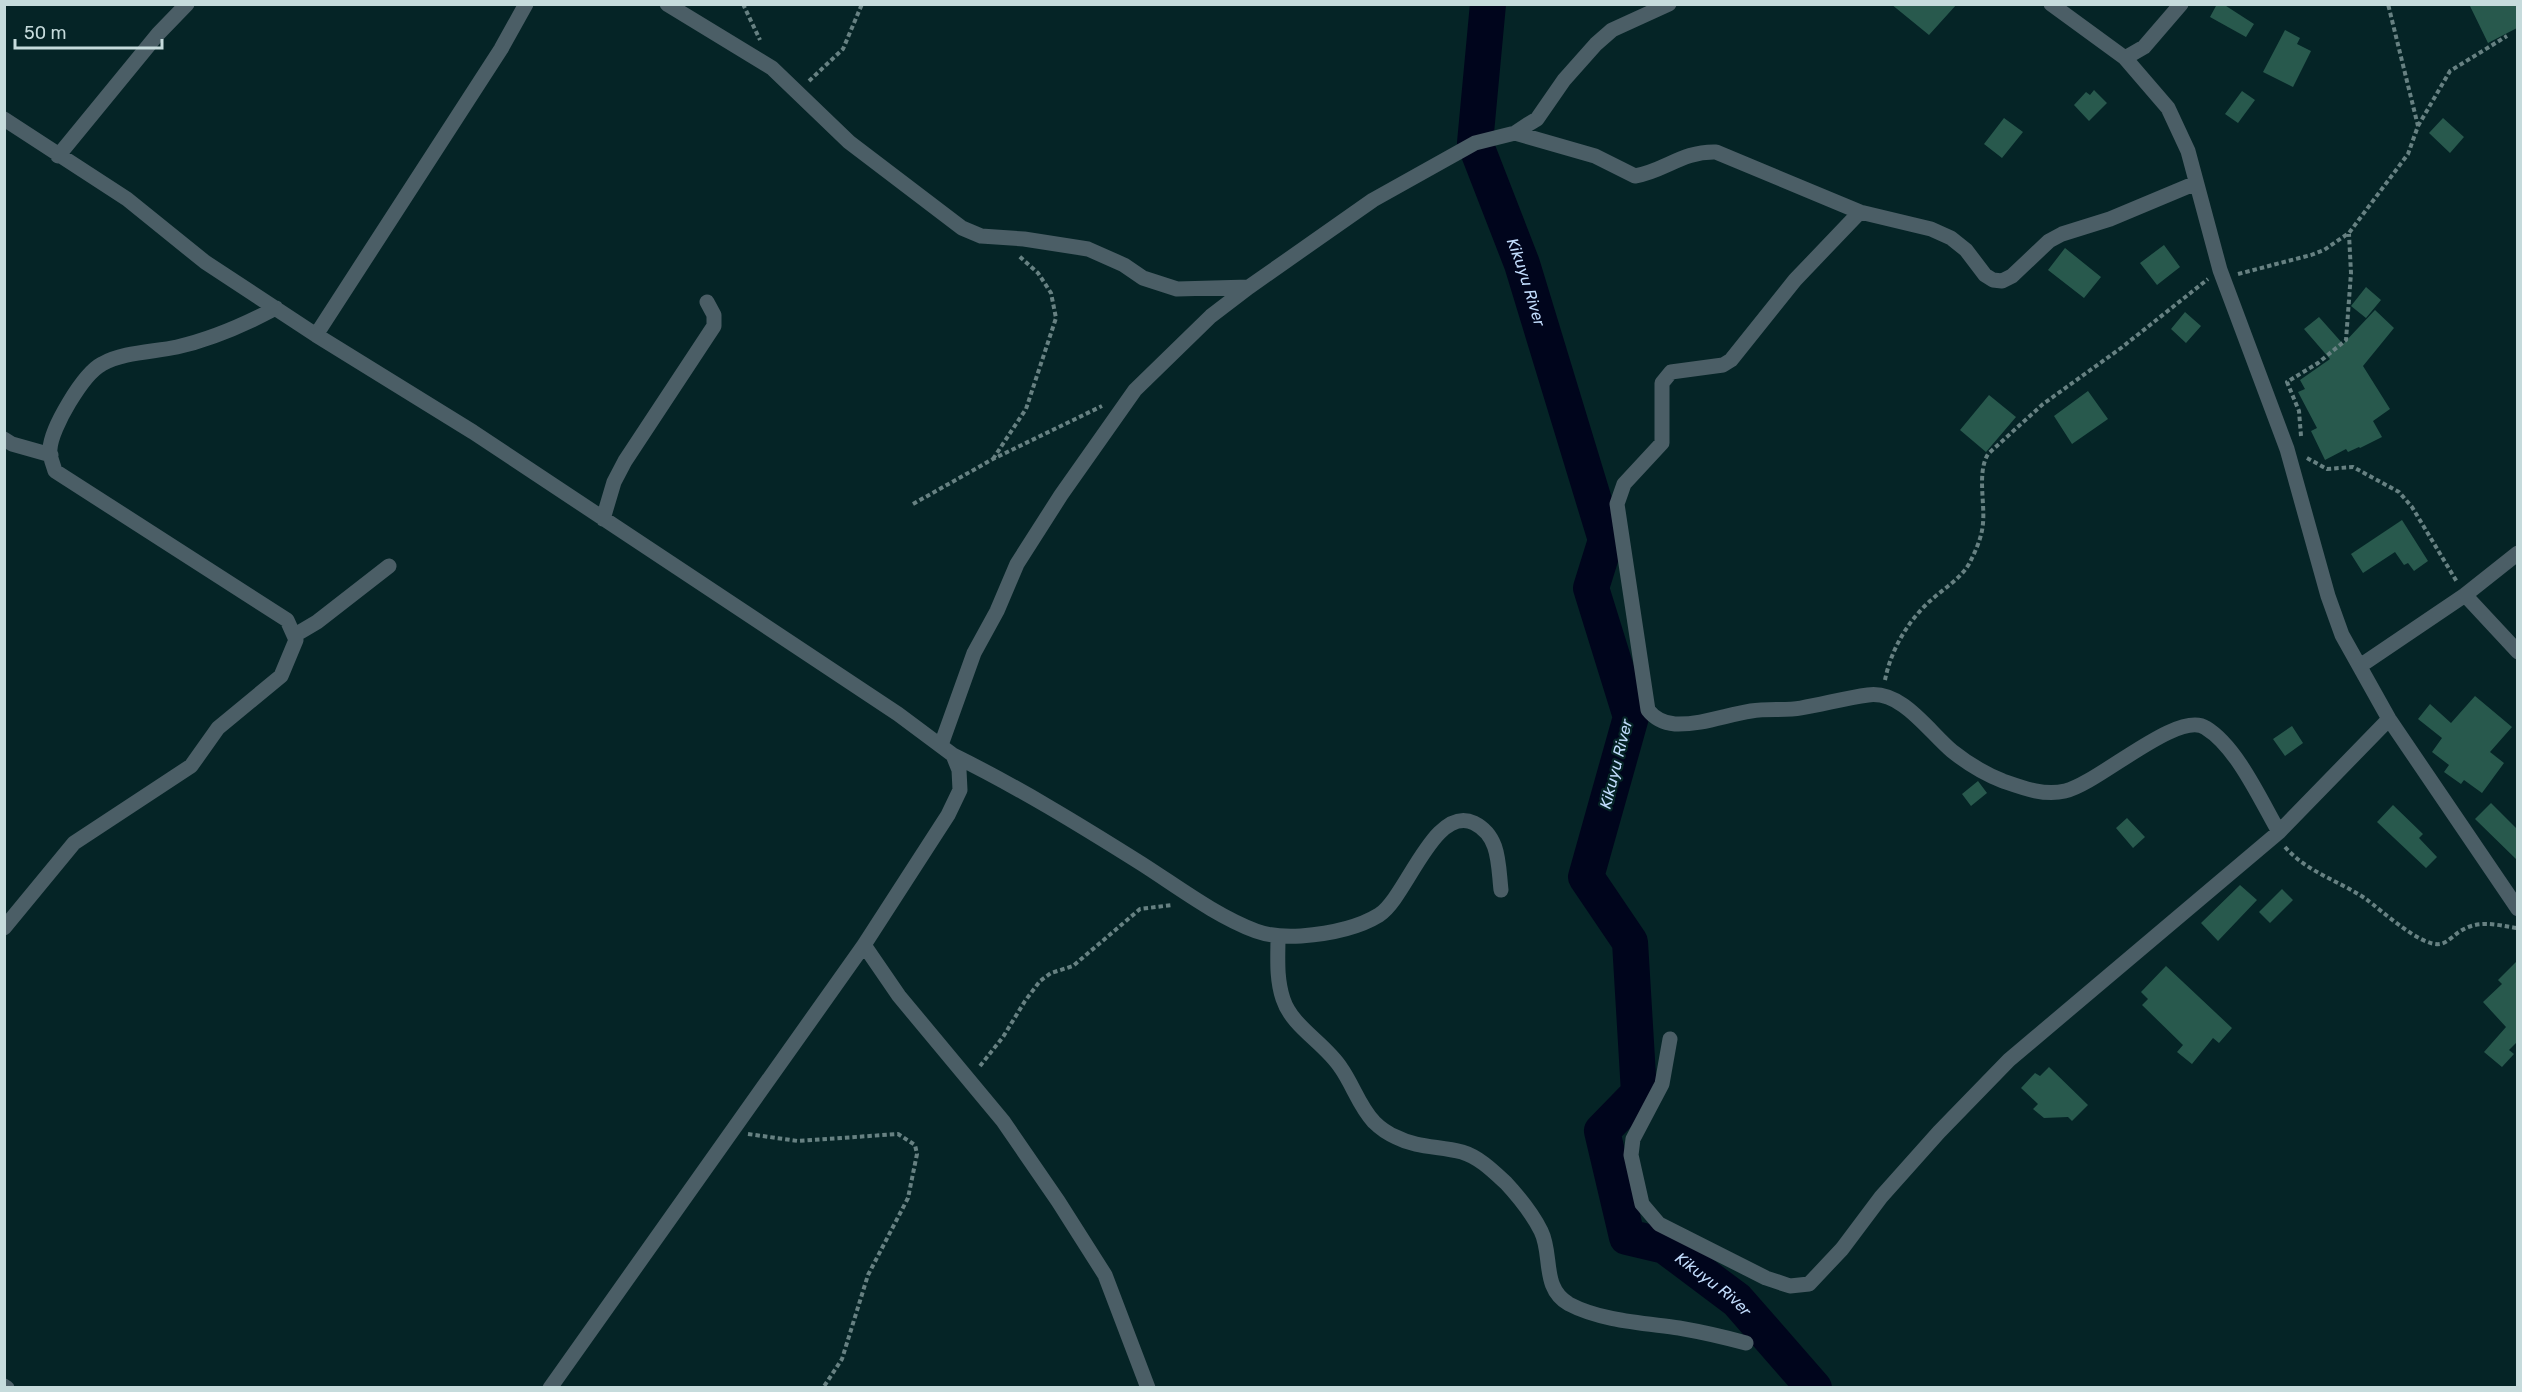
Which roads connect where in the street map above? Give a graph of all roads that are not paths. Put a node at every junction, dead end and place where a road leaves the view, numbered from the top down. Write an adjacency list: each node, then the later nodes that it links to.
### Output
1 (188, 4): 10 (street)
2 (526, 4): 16 (street)
3 (667, 4): 13 (street)
4 (1669, 4): 9 (street)
5 (2051, 4): 7 (street)
6 (2181, 4): 7 (street)
7 (2125, 58): 11 (street)
8 (4, 119): 10 (street)
9 (1515, 133): 12 (street); 13 (street)
10 (58, 156): 15 (street)
11 (2196, 183): 12 (street); 25 (street)
12 (1860, 212): 28 (street)
13 (1249, 288): 27 (street)
14 (707, 302): 19 (street)
15 (276, 309): 16 (street); 18 (street)
16 (316, 335): 19 (street)
17 (4, 439): 18 (street)
18 (51, 455): 23 (street)
19 (603, 519): 27 (street)
20 (2517, 552): 22 (street)
21 (389, 566): 23 (street)
22 (2465, 595): 24 (street); 25 (street)
23 (295, 635): 31 (street)
24 (2517, 652)
25 (2360, 666): 26 (street)
26 (2389, 719): 28 (street); 30 (street)
27 (947, 750): 32 (street); 33 (street)
28 (2277, 834): 34 (street)
29 (1501, 890): 32 (street)
30 (2517, 909)
31 (4, 928)
32 (1278, 936): 35 (street)
33 (864, 945): 36 (street); 37 (street)
34 (1670, 1038)
35 (1746, 1342)
36 (550, 1388)
37 (1148, 1388)

